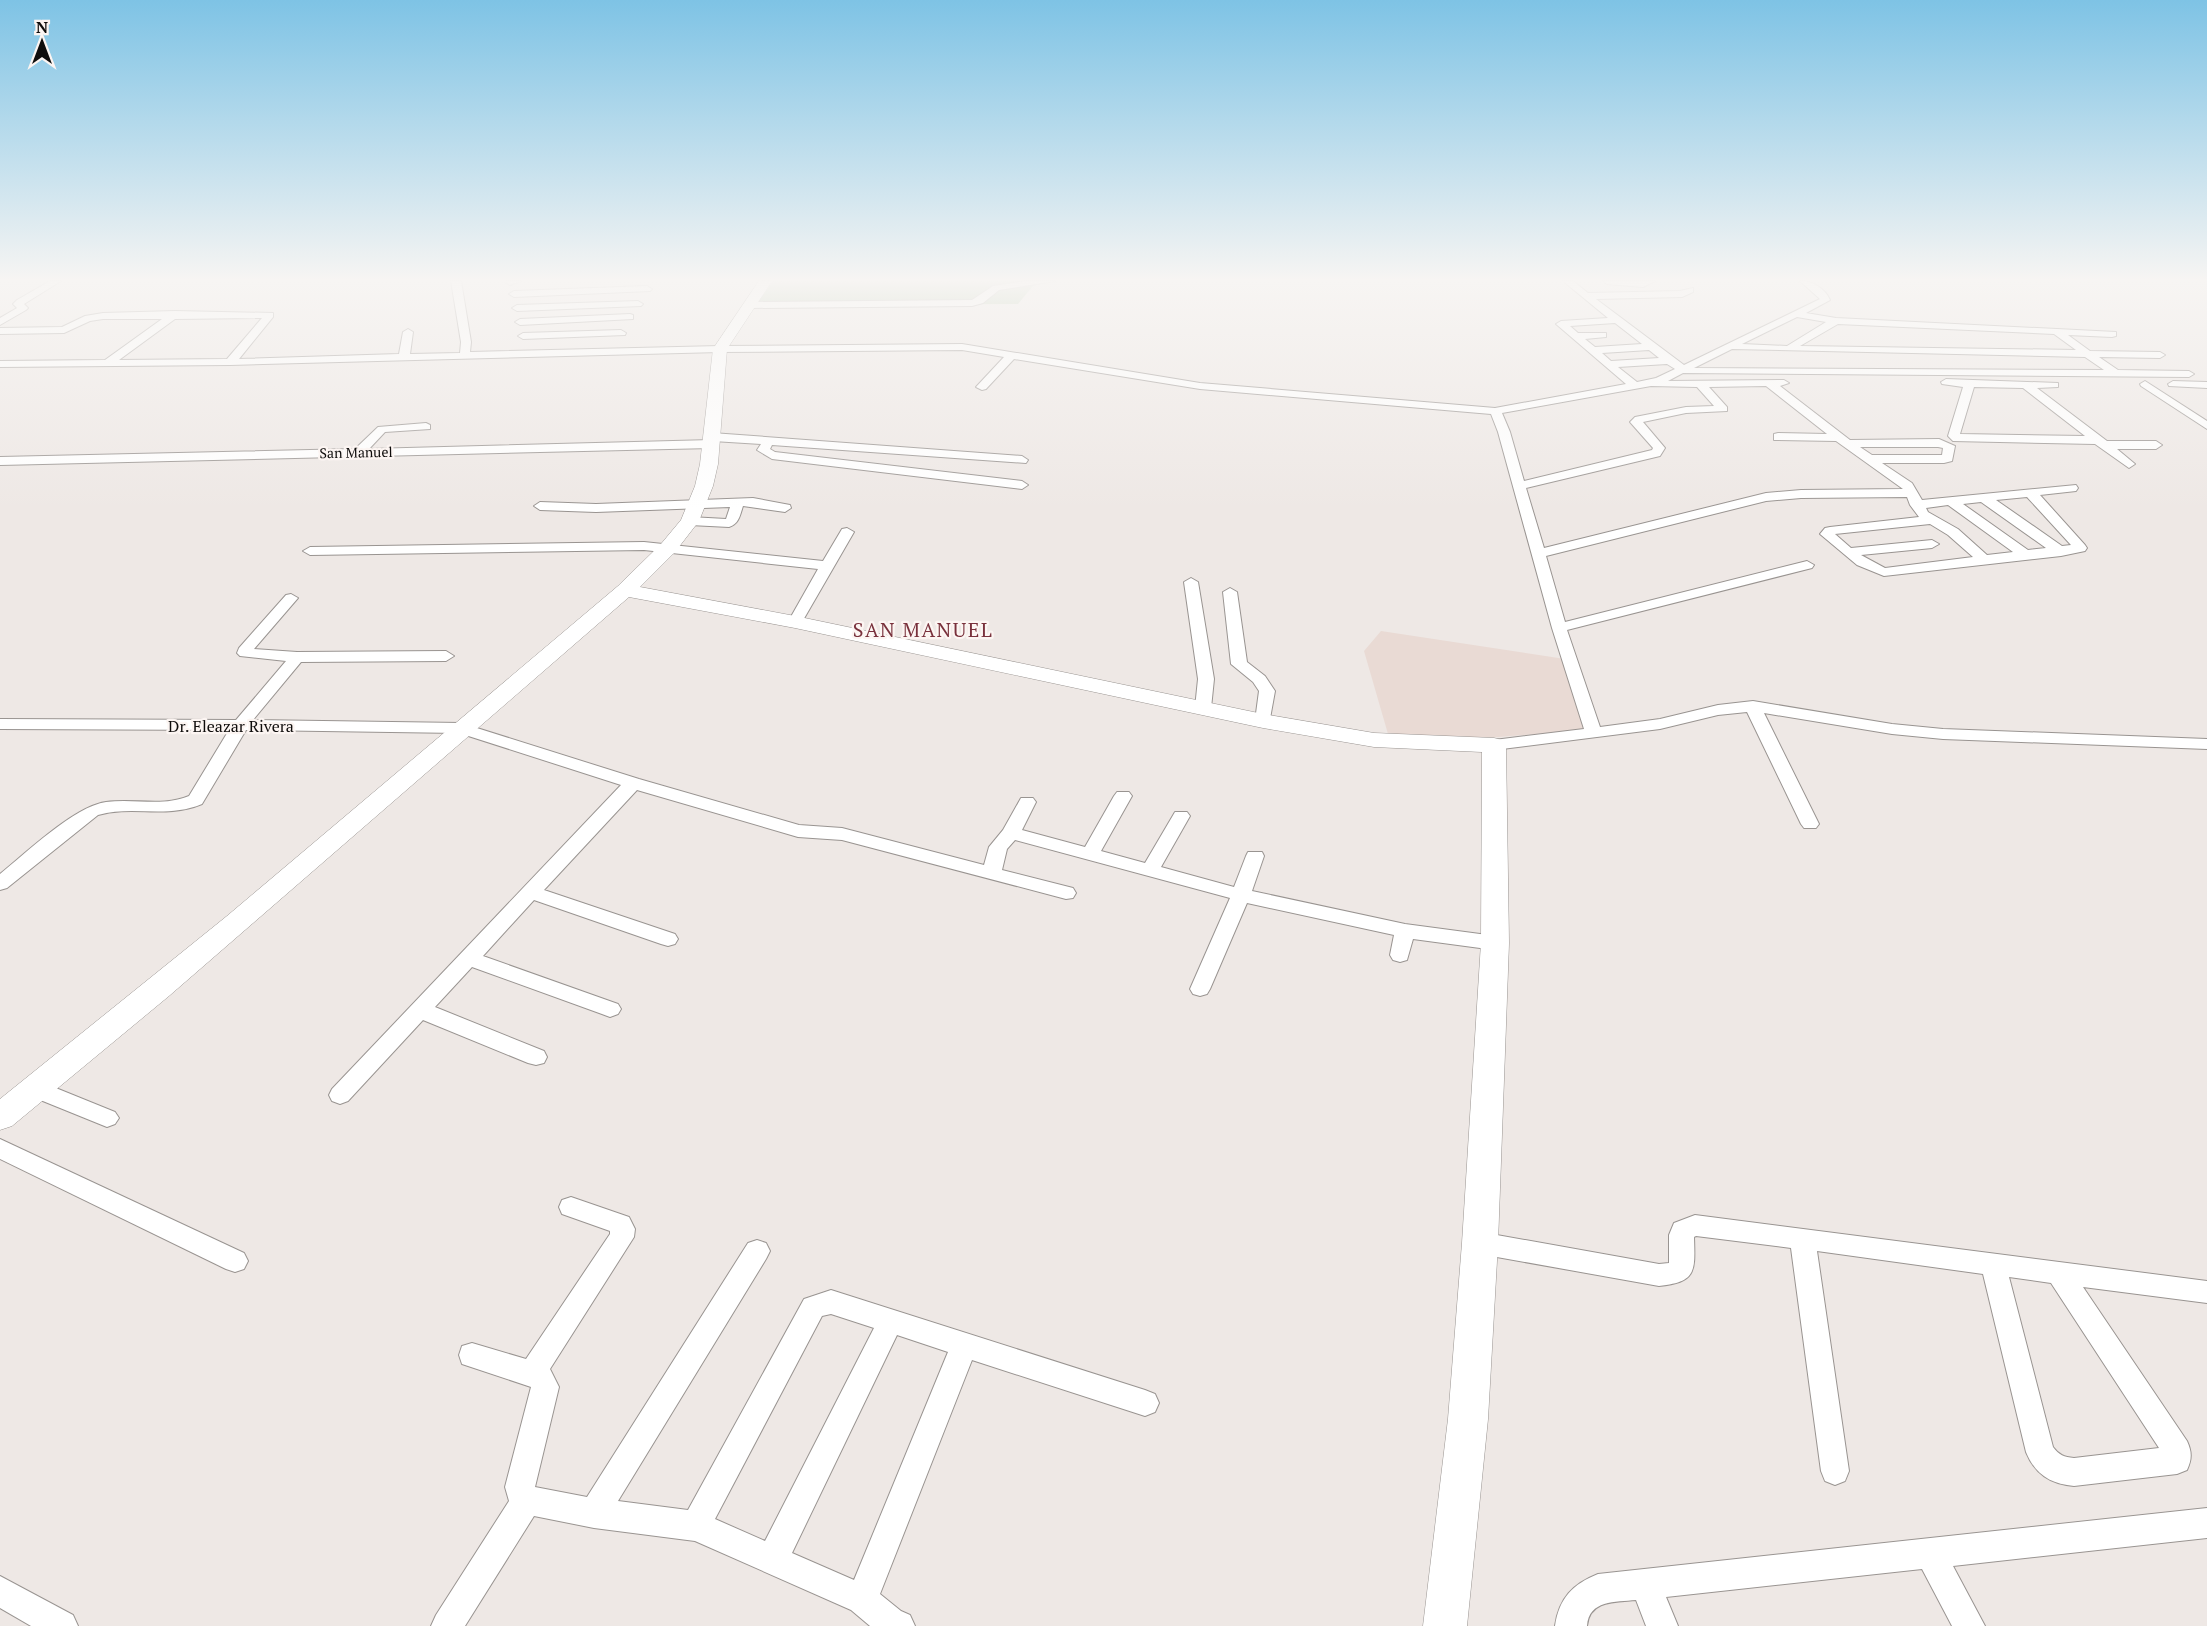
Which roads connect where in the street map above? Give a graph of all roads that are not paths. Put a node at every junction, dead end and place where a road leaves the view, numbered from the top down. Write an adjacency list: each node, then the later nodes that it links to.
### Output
1 (116, 357): 15 (street)
2 (234, 357): 13 (street)
3 (404, 357): 4 (street); 13 (street)
4 (408, 357)
5 (719, 357): 38 (street)
6 (1009, 357): 33 (street)
7 (1028, 357): 34 (street)
8 (1601, 357): 16 (street)
9 (1664, 357): 12 (street)
10 (2092, 357): 17 (street)
11 (1704, 358): 17 (street); 19 (street)
12 (1669, 361): 16 (street); 19 (street)
13 (230, 362): 15 (street)
14 (0, 364): 15 (street)
15 (106, 364)
16 (1609, 364): 31 (street)
17 (2102, 364): 18 (street); 21 (street)
18 (2175, 364)
19 (1682, 369): 20 (street); 24 (street)
20 (1939, 371): 21 (street); 23 (street)
21 (2115, 373): 22 (street); 27 (street)
22 (2189, 374)
23 (1953, 382): 25 (street); 26 (street)
24 (1648, 384): 31 (street); 32 (street)
25 (1770, 384): 32 (street); 40 (street)
26 (1969, 384): 29 (street); 41 (street)
27 (2130, 384): 28 (street); 29 (street)
28 (2145, 384): 30 (street); 35 (street)
29 (2026, 385): 41 (street)
30 (2207, 385)
31 (1635, 386): 34 (street)
32 (1702, 386): 49 (street)
33 (982, 387)
34 (1495, 411): 49 (street)
35 (2207, 426)
36 (426, 427): 43 (street)
37 (1778, 437): 40 (street)
38 (712, 441): 39 (street, San Manuel); 43 (street, San Manuel); 56 (street)
39 (769, 441): 45 (street, San Manuel); 48 (street)
40 (1844, 441): 44 (street); 44 (street)
41 (2100, 443): 42 (street); 47 (street)
42 (2156, 445)
43 (359, 452): 46 (street, San Manuel)
44 (1870, 459): 53 (street)
45 (1022, 460)
46 (0, 461)
47 (2129, 465)
48 (1022, 485)
49 (1519, 486): 67 (street)
50 (2072, 488): 51 (street)
51 (2030, 494): 52 (street); 66 (street)
52 (1984, 498): 55 (street); 66 (street)
53 (1914, 499): 55 (street); 60 (street); 67 (street)
54 (737, 502): 56 (street); 58 (street); 59 (street)
55 (1952, 502): 68 (street)
56 (697, 504): 57 (street); 59 (street)
57 (540, 506)
58 (785, 508)
59 (690, 521): 63 (street)
60 (1924, 521): 62 (street); 65 (street); 69 (street)
61 (847, 532): 72 (street)
62 (1932, 544): 65 (street); 71 (street)
63 (668, 548): 64 (street); 72 (street); 74 (street)
64 (310, 551)
65 (1850, 552): 71 (street)
66 (2061, 552): 68 (street)
67 (1538, 555): 78 (street)
68 (2027, 556): 69 (street)
69 (1985, 561): 71 (street)
70 (1807, 565): 78 (street)
71 (1951, 565)
72 (827, 566): 77 (street)
73 (1191, 582): 82 (street)
74 (625, 590): 77 (street); 86 (street)
75 (1230, 592): 83 (street)
76 (291, 598): 80 (street)
77 (795, 622): 82 (street)
78 (1559, 628): 87 (street)
79 (446, 656): 80 (street)
80 (297, 657): 85 (street)
81 (1753, 706): 87 (street); 88 (street); 94 (street)
82 (1203, 708): 83 (street)
83 (1263, 721): 89 (street)
84 (0, 724): 85 (street, Dr. Eleazar Rivera)
85 (240, 726): 86 (street, Dr. Eleazar Rivera); 100 (street)
86 (461, 728): 90 (street, Dr. Eleazar Rivera); 113 (street)
87 (1593, 732): 89 (street)
88 (2207, 744)
89 (1494, 745): 106 (street)
90 (633, 783): 99 (street, Dr. Eleazar Rivera); 101 (street)
91 (1123, 796): 96 (street)
92 (1028, 802): 95 (street)
93 (1181, 816): 98 (street)
94 (1810, 824)
95 (1011, 832): 96 (street); 99 (street)
96 (1090, 854): 98 (street)
97 (1255, 856): 103 (street)
98 (1150, 870): 103 (street)
99 (992, 872): 102 (street, Dr. Eleazar Rivera)
100 (0, 884)
101 (530, 892): 105 (street); 108 (street)
102 (1066, 893)
103 (1241, 895): 104 (street); 109 (street)
104 (1405, 931): 106 (street); 107 (street)
105 (668, 939)
106 (1495, 943): 120 (street)
107 (1400, 955)
108 (468, 958): 110 (street); 111 (street)
109 (1200, 989)
110 (610, 1008)
111 (420, 1010): 112 (street); 114 (street)
112 (536, 1057)
113 (36, 1089): 115 (street); 116 (street)
114 (340, 1095)
115 (0, 1117)
116 (107, 1118)
117 (0, 1148): 122 (street)
118 (571, 1207): 129 (street)
119 (1802, 1238): 120 (street); 123 (street); 131 (street)
120 (1480, 1243): 144 (street)
121 (757, 1251): 133 (street)
122 (234, 1261)
123 (1993, 1263): 124 (street); 124 (street)
124 (2059, 1274): 125 (street)
125 (2207, 1292)
126 (891, 1321): 127 (street); 135 (street); 137 (street)
127 (964, 1345): 130 (street); 140 (street)
128 (472, 1355): 129 (street)
129 (532, 1373): 132 (street)
130 (1145, 1403)
131 (1835, 1471)
132 (527, 1500): 133 (street); 142 (street)
133 (594, 1513): 135 (street)
134 (2207, 1523): 136 (street)
135 (696, 1526): 137 (street)
136 (1929, 1553): 138 (street); 147 (street)
137 (772, 1560): 140 (street)
138 (1646, 1584): 145 (street); 146 (street)
139 (0, 1591): 141 (street)
140 (862, 1599): 143 (street)
141 (62, 1626)
142 (447, 1626)
143 (899, 1626)
144 (1445, 1626)
145 (1571, 1626)
146 (1662, 1626)
147 (1969, 1626)

